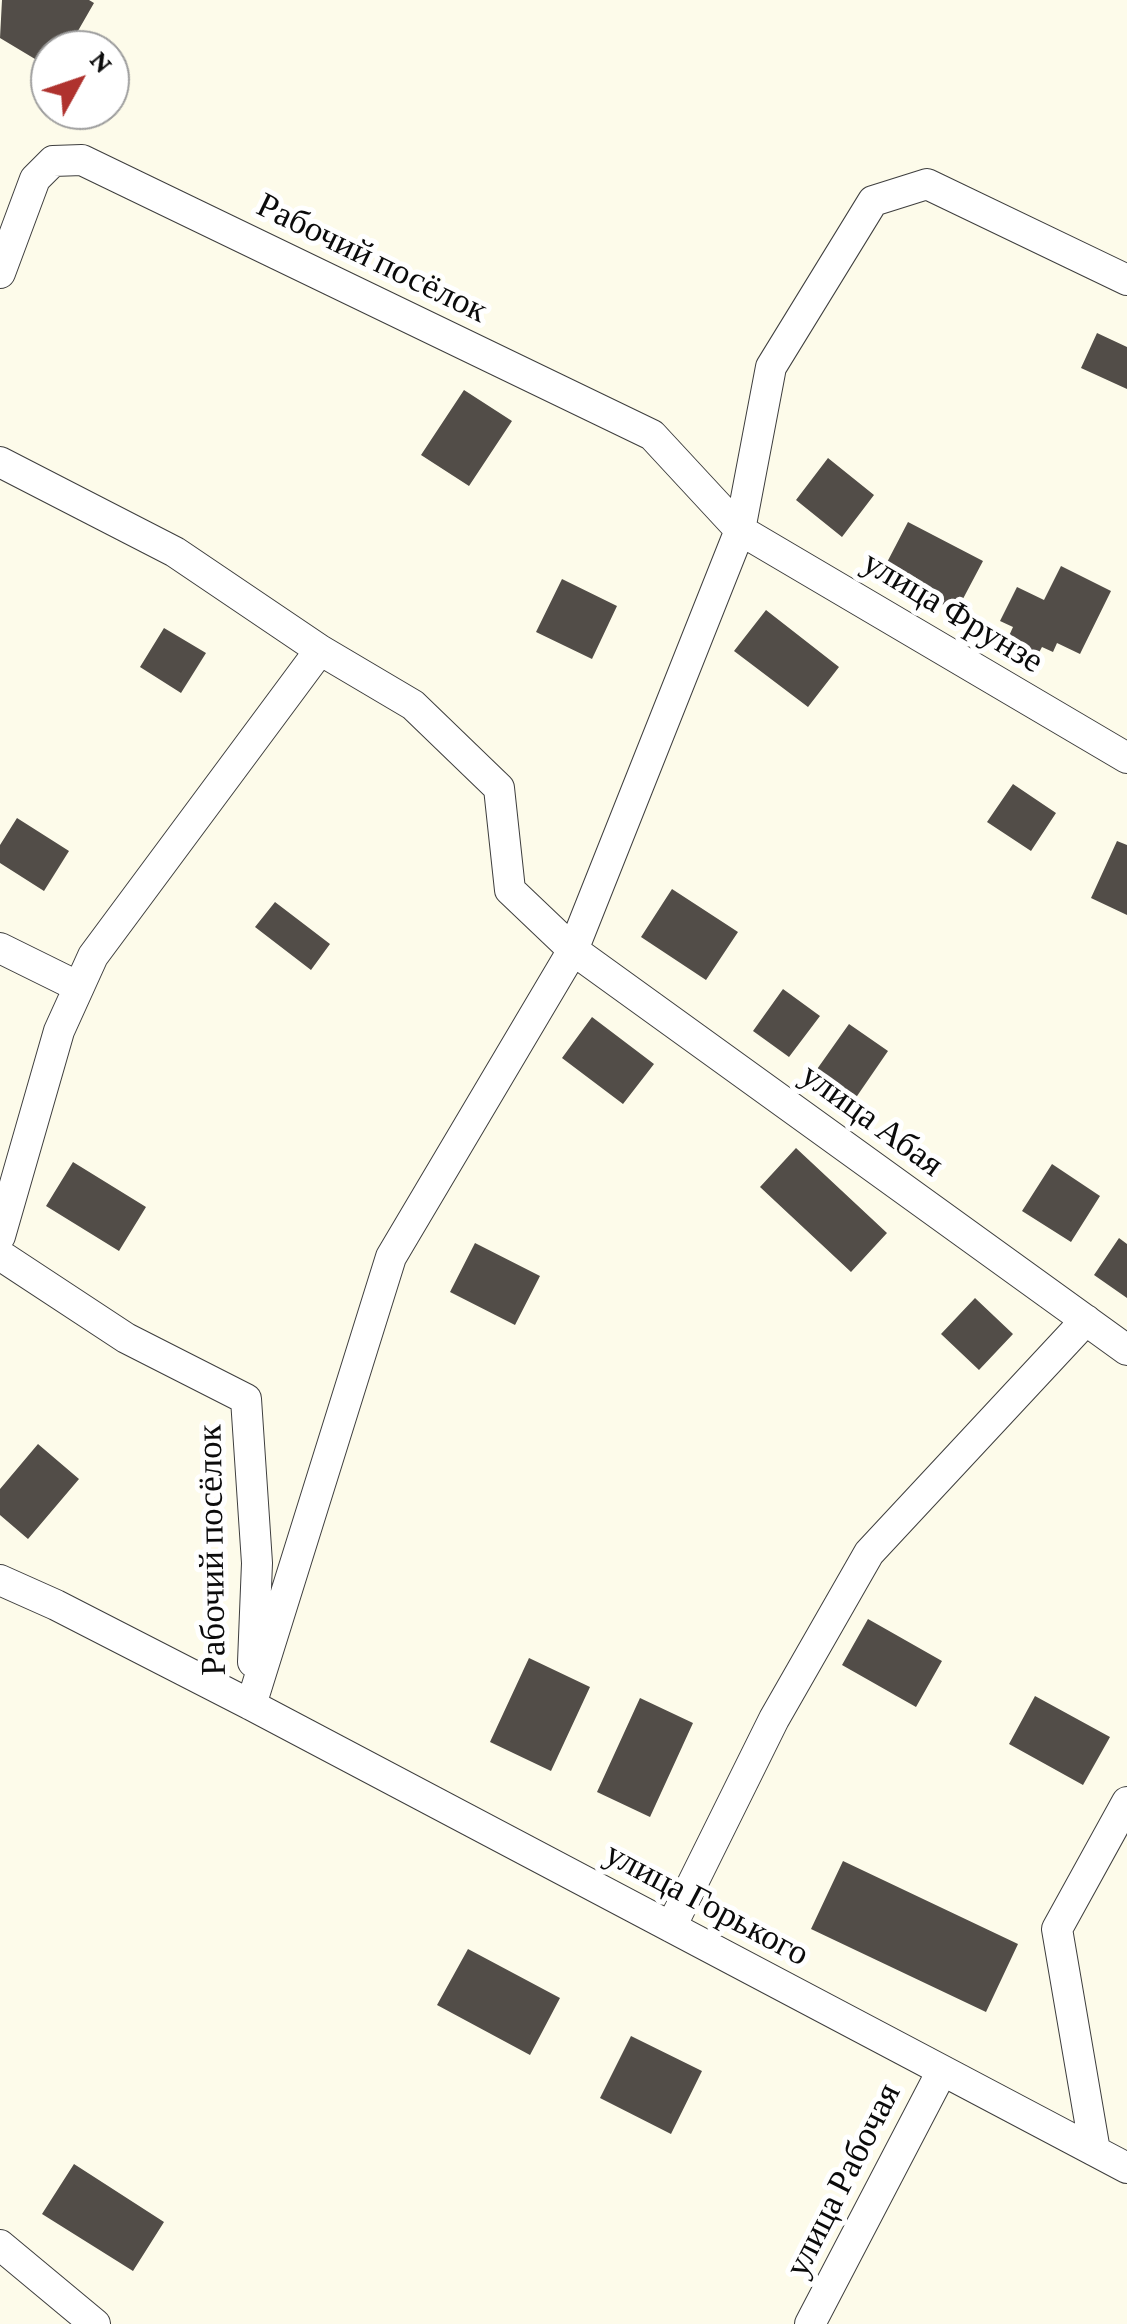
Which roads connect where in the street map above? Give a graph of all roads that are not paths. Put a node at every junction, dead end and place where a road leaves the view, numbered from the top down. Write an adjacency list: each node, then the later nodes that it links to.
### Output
1 (0, 274): 4 (street, Рабочий посёлок)
2 (1127, 280): 4 (street)
3 (0, 462): 5 (street)
4 (740, 530): 6 (street, улица Фрунзе); 8 (street)
5 (320, 650): 8 (street); 9 (street)
6 (1127, 758)
7 (0, 948): 9 (street)
8 (574, 950): 12 (street, улица Абая); 15 (street)
9 (79, 987): 10 (street)
10 (0, 1236)
11 (0, 1254): 15 (street, Рабочий посёлок)
12 (1086, 1320): 13 (street, улица Абая); 17 (street)
13 (1127, 1350)
14 (0, 1580): 15 (street, Рабочий посёлок)
15 (251, 1705): 17 (street, улица Горького)
16 (1127, 1802): 19 (street)
17 (671, 1927): 18 (street, улица Горького)
18 (942, 2071): 19 (street, улица Горького); 23 (street, улица Рабочая)
19 (1095, 2152): 20 (street, улица Горького)
20 (1127, 2168)
21 (0, 2245): 22 (street)
22 (95, 2324)
23 (810, 2324)

